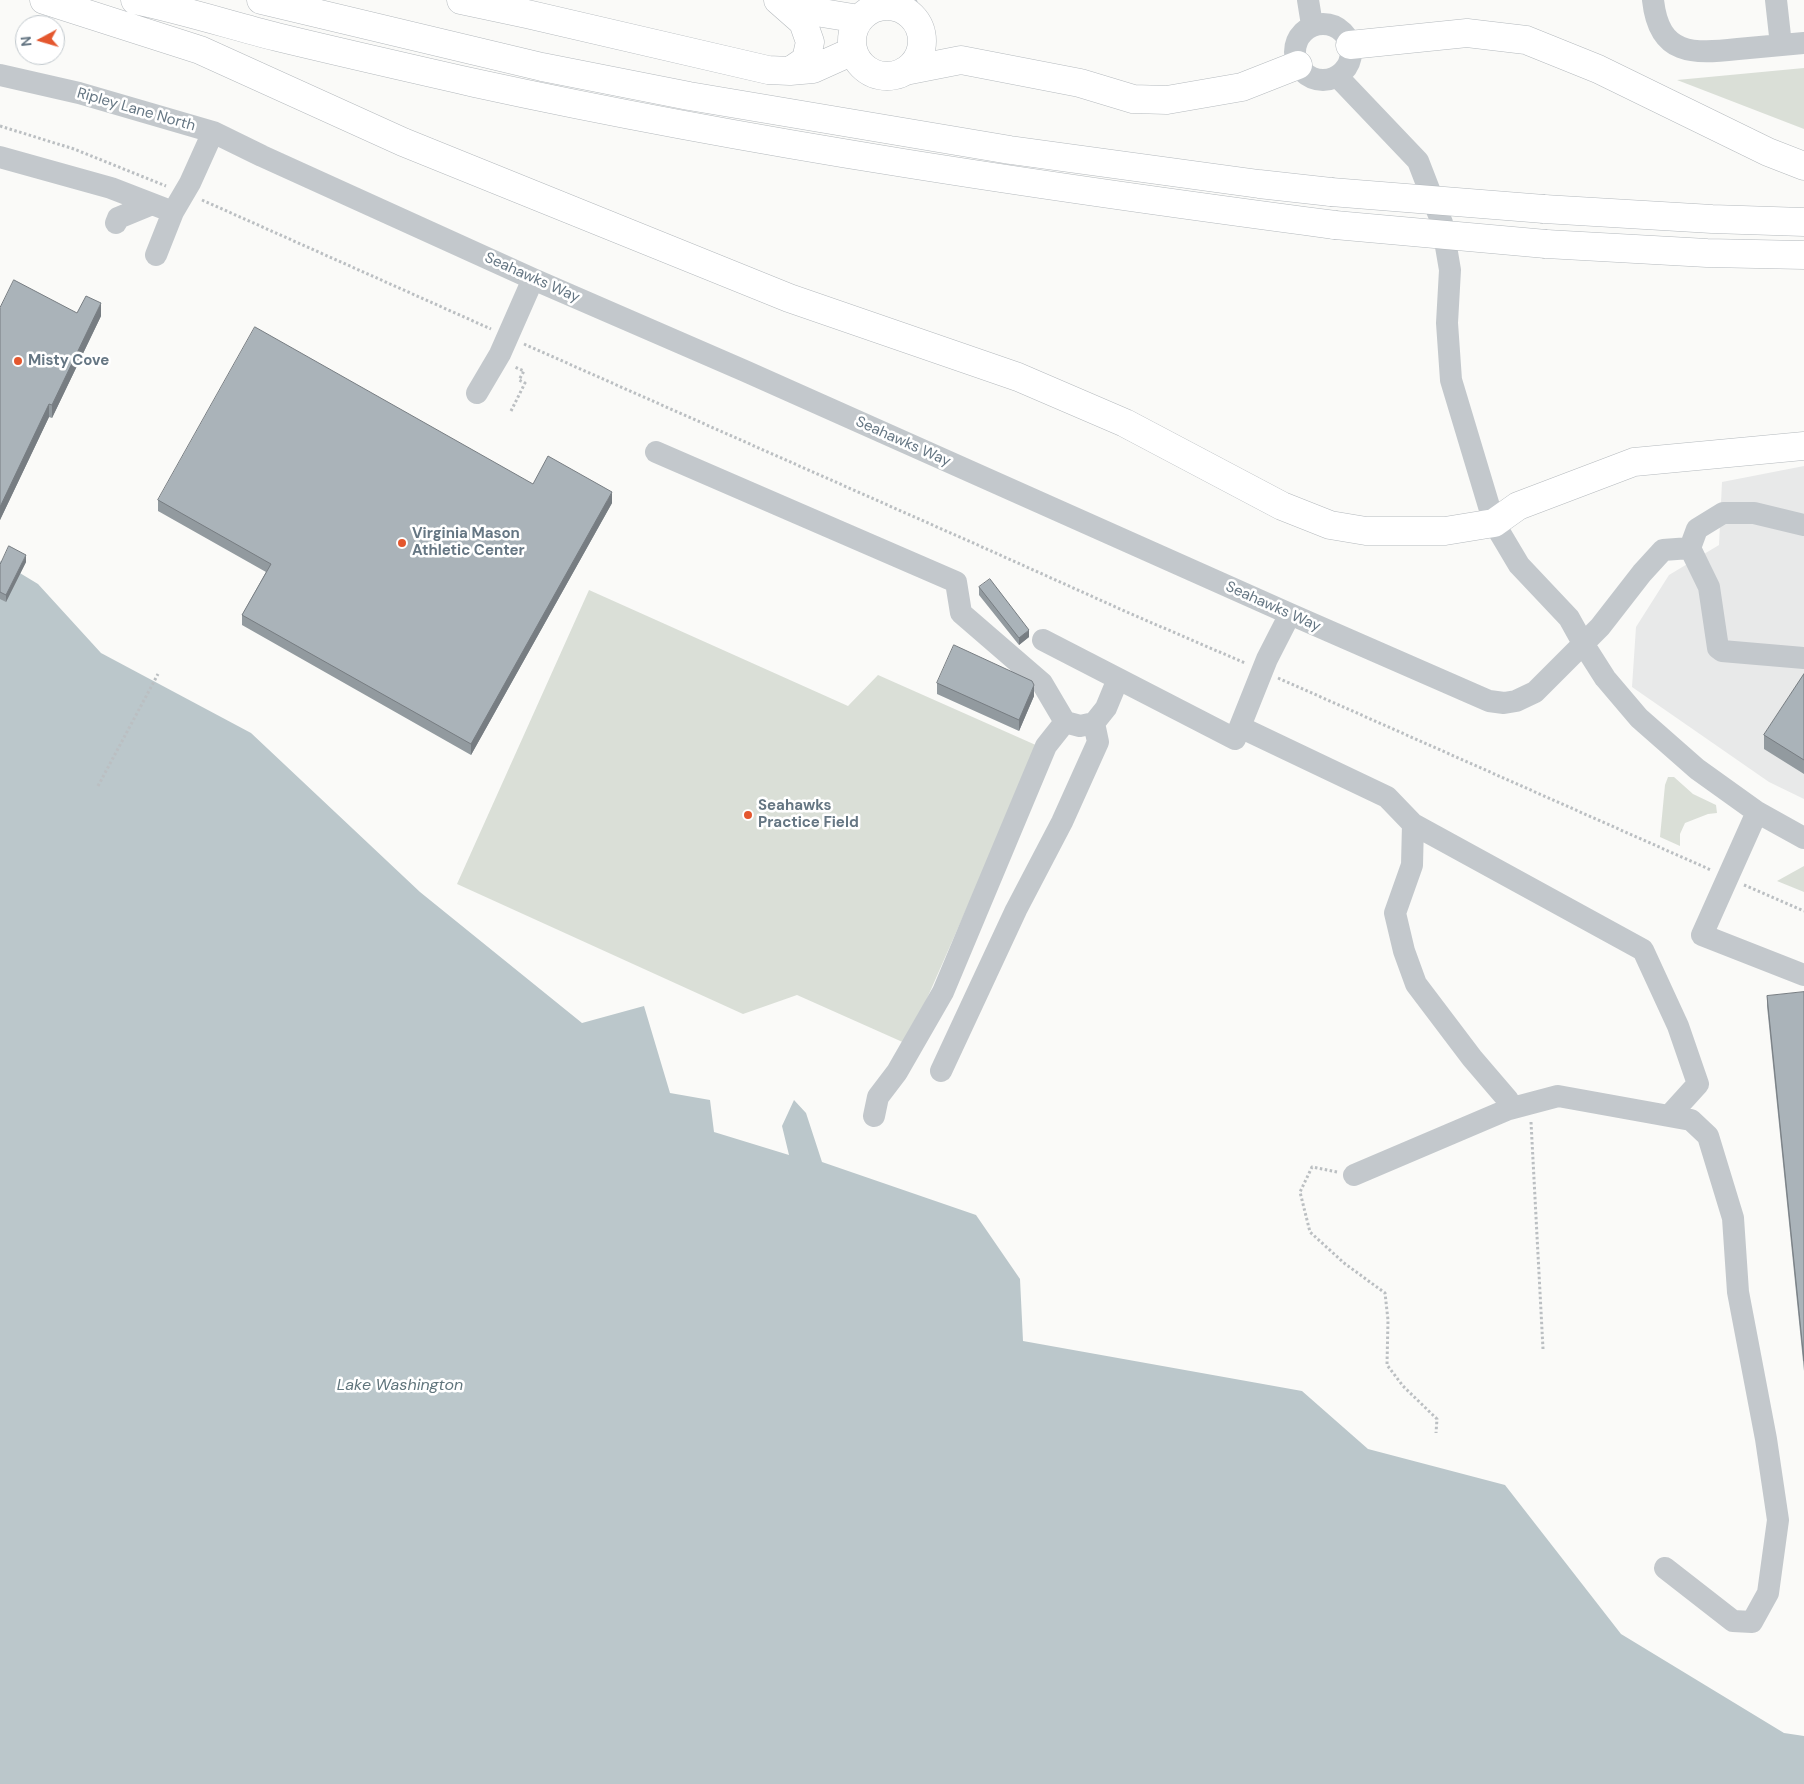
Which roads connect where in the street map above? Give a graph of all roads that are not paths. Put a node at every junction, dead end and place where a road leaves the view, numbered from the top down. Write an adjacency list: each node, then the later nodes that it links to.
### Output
1 (44, 0): 34 (main road)
2 (135, 0): 29 (main road, bridge)
3 (261, 0): 26 (main road, bridge)
4 (462, 0): 18 (main road)
5 (778, 0): 18 (main road)
6 (789, 0): 11 (main road)
7 (1308, 0): 12 (street)
8 (1653, 0): 15 (street)
9 (1776, 0): 15 (street)
10 (913, 16): 11 (main road); 16 (main road); 19 (main road)
11 (865, 24): 18 (main road); 19 (main road)
12 (1312, 25): 14 (street); 17 (street)
13 (1804, 43): 15 (street)
14 (1350, 45): 21 (street); 24 (main road)
15 (1781, 45)
16 (961, 60): 17 (main road); 19 (main road)
17 (1298, 65): 21 (street)
18 (790, 71)
19 (905, 71)
20 (0, 75): 22 (street, Ripley Lane North)
21 (1337, 76): 34 (street)
22 (213, 132): 25 (street, Ripley Lane North); 30 (street, Seahawks Way)
23 (0, 157): 25 (street)
24 (1804, 166)
25 (162, 208): 27 (street); 28 (street, Ripley Lane North)
26 (1804, 222)
27 (116, 223)
28 (156, 255)
29 (1804, 255)
30 (533, 279): 31 (street); 37 (street, Seahawks Way)
31 (477, 393)
32 (1804, 446): 34 (main road)
33 (656, 452): 42 (street)
34 (1494, 523): 39 (street)
35 (1804, 525): 36 (street)
36 (1690, 548): 39 (street, Seahawks Way); 40 (street)
37 (1290, 614): 39 (street, Seahawks Way); 44 (street)
38 (1043, 640): 41 (street)
39 (1584, 645): 45 (street)
40 (1804, 658)
41 (1118, 679): 43 (street); 44 (street)
42 (1065, 722): 43 (street); 51 (street)
43 (1094, 723): 49 (street)
44 (1240, 727): 46 (street)
45 (1757, 812): 47 (street); 48 (street)
46 (1413, 824): 50 (street); 52 (street)
47 (1804, 838)
48 (1804, 975)
49 (941, 1071)
50 (1509, 1109): 52 (street); 53 (street)
51 (874, 1116)
52 (1669, 1116): 54 (street)
53 (1354, 1175)
54 (1665, 1568)

